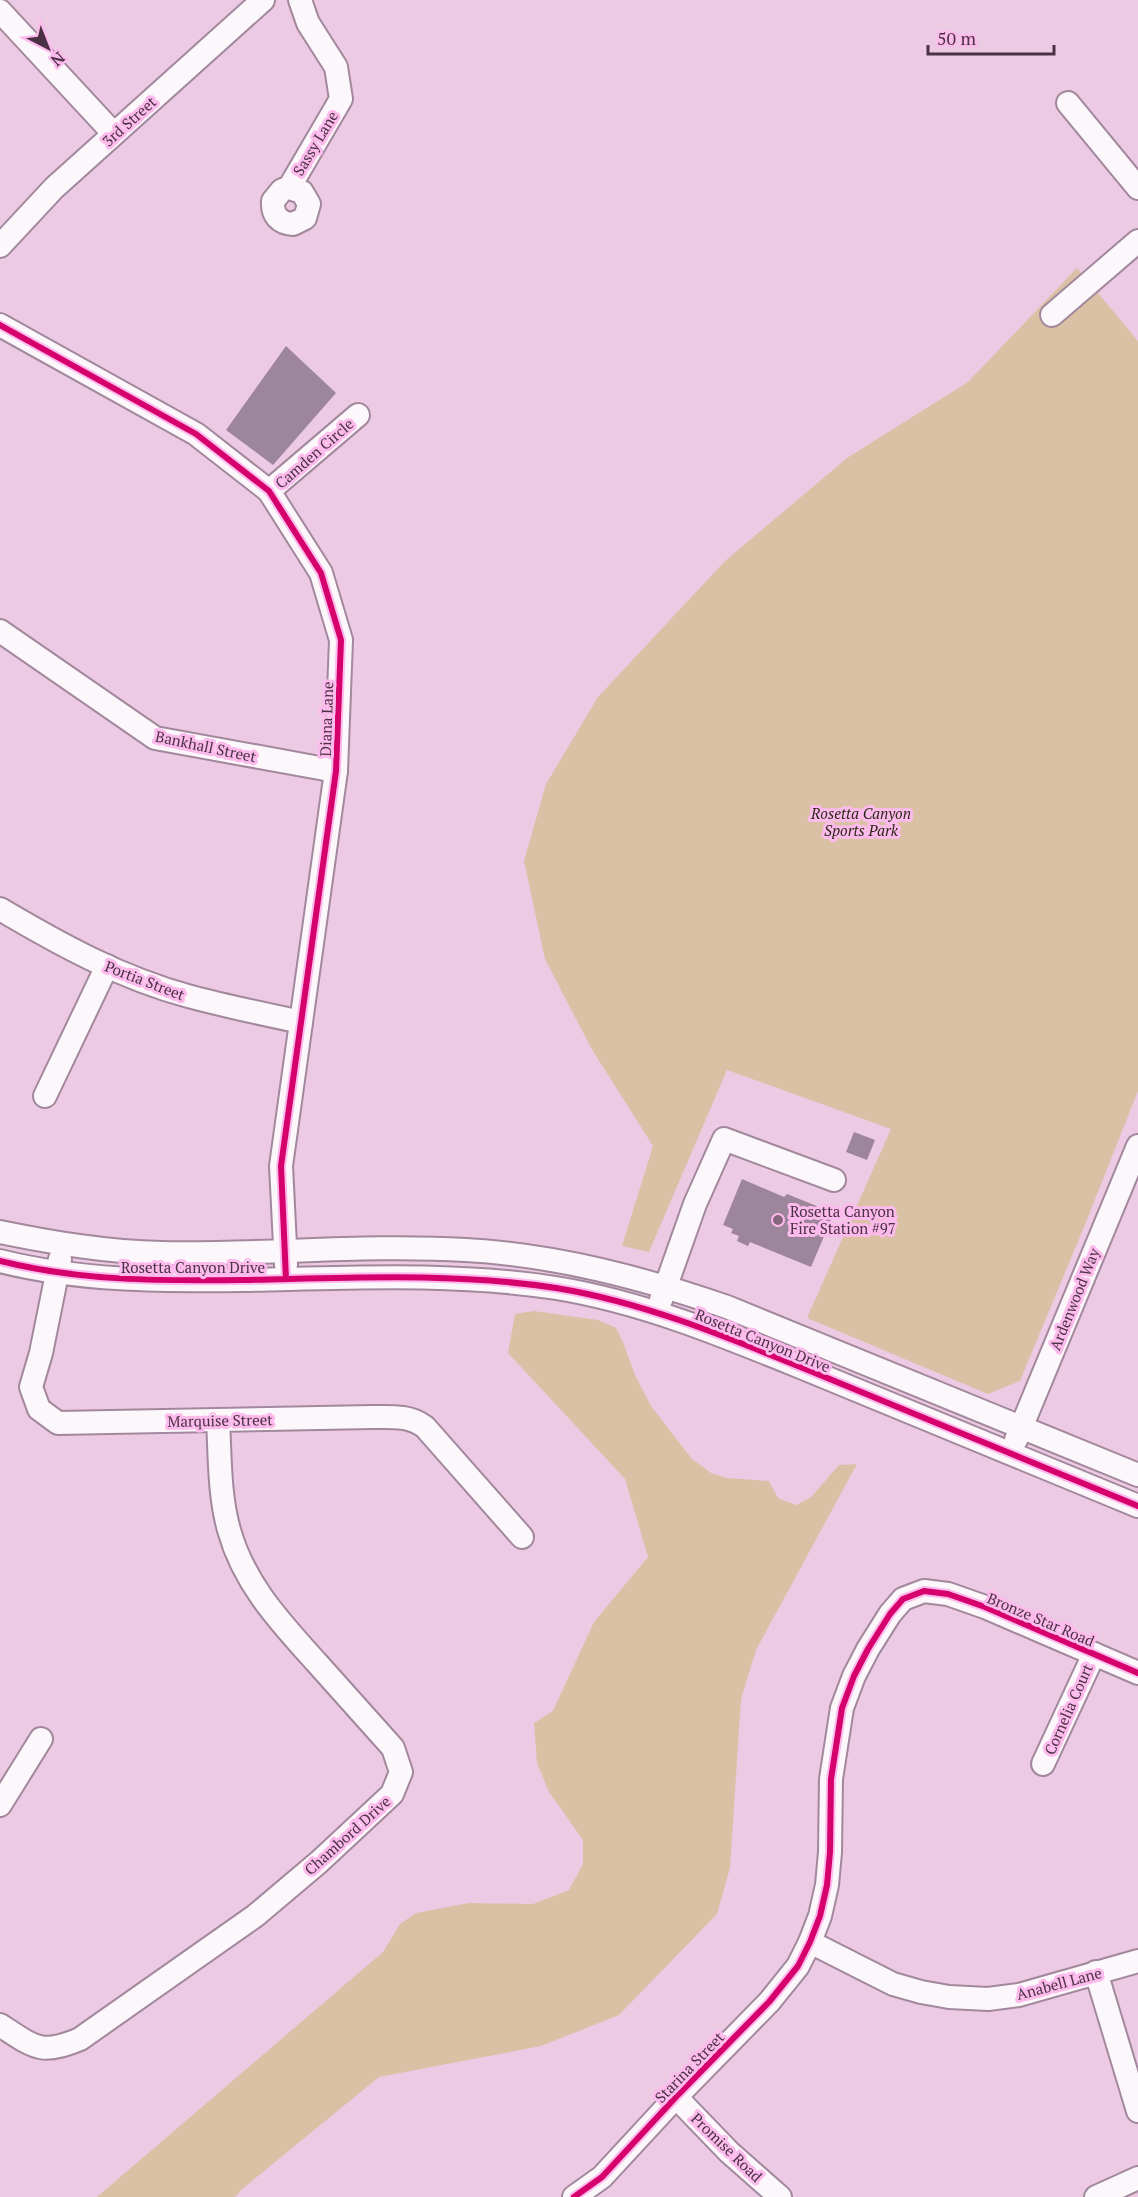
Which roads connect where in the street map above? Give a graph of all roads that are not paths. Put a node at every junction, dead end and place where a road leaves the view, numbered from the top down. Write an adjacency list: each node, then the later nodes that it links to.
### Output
1 (263, 0): 5 (street, 3rd Street)
2 (300, 0): 6 (street, Sassy Lane)
3 (0, 11): 5 (street)
4 (1068, 103): 7 (street)
5 (114, 135): 9 (street, 3rd Street)
6 (289, 188)
7 (1138, 188)
8 (1138, 241): 10 (street)
9 (0, 246)
10 (1052, 315)
11 (0, 325): 13 (street, Diana Lane)
12 (358, 415): 13 (street, Camden Circle)
13 (269, 491): 15 (street, Diana Lane)
14 (0, 631): 15 (street, Bankhall Street)
15 (336, 771): 18 (street, Diana Lane)
16 (0, 909): 17 (street, Portia Street)
17 (107, 966): 18 (street, Portia Street); 19 (street)
18 (301, 1022): 24 (street, Diana Lane)
19 (45, 1096)
20 (1138, 1146): 31 (street, Ardenwood Way)
21 (834, 1180): 28 (street)
22 (0, 1232): 23 (street, Rosetta Canyon Drive)
23 (63, 1245): 24 (street, Rosetta Canyon Drive); 26 (street, Marquise Street)
24 (286, 1250): 27 (street, Diana Lane); 28 (street, Rosetta Canyon Drive)
25 (0, 1261): 26 (street, Rosetta Canyon Drive)
26 (58, 1272): 27 (street, Rosetta Canyon Drive); 30 (street, Marquise Street)
27 (286, 1279): 29 (street, Rosetta Canyon Drive)
28 (665, 1286): 29 (street); 31 (street, Rosetta Canyon Drive)
29 (657, 1313): 32 (street, Rosetta Canyon Drive)
30 (218, 1420): 35 (street, Marquise Street); 44 (street, Chambord Drive)
31 (1022, 1427): 32 (street, Ardenwood Way); 33 (street, Rosetta Canyon Drive)
32 (1011, 1453): 34 (street, Rosetta Canyon Drive)
33 (1138, 1475)
34 (1138, 1506)
35 (522, 1537)
36 (1094, 1654): 37 (street, Bronze Star Road); 39 (street, Cornelia Court); 41 (street, Bronze Star Road)
37 (1138, 1673)
38 (41, 1739): 40 (street)
39 (1043, 1764)
40 (0, 1805)
41 (810, 1942): 43 (street, Anabell Lane); 45 (street, Starina Street)
42 (1138, 1961): 43 (street, Anabell Lane)
43 (1096, 1972): 46 (street)
44 (0, 2025)
45 (676, 2097): 48 (street, Starina Street); 49 (street, Promise Road)
46 (1138, 2111)
47 (1138, 2178): 50 (street)
48 (574, 2197)
49 (780, 2197)
50 (1096, 2197)

